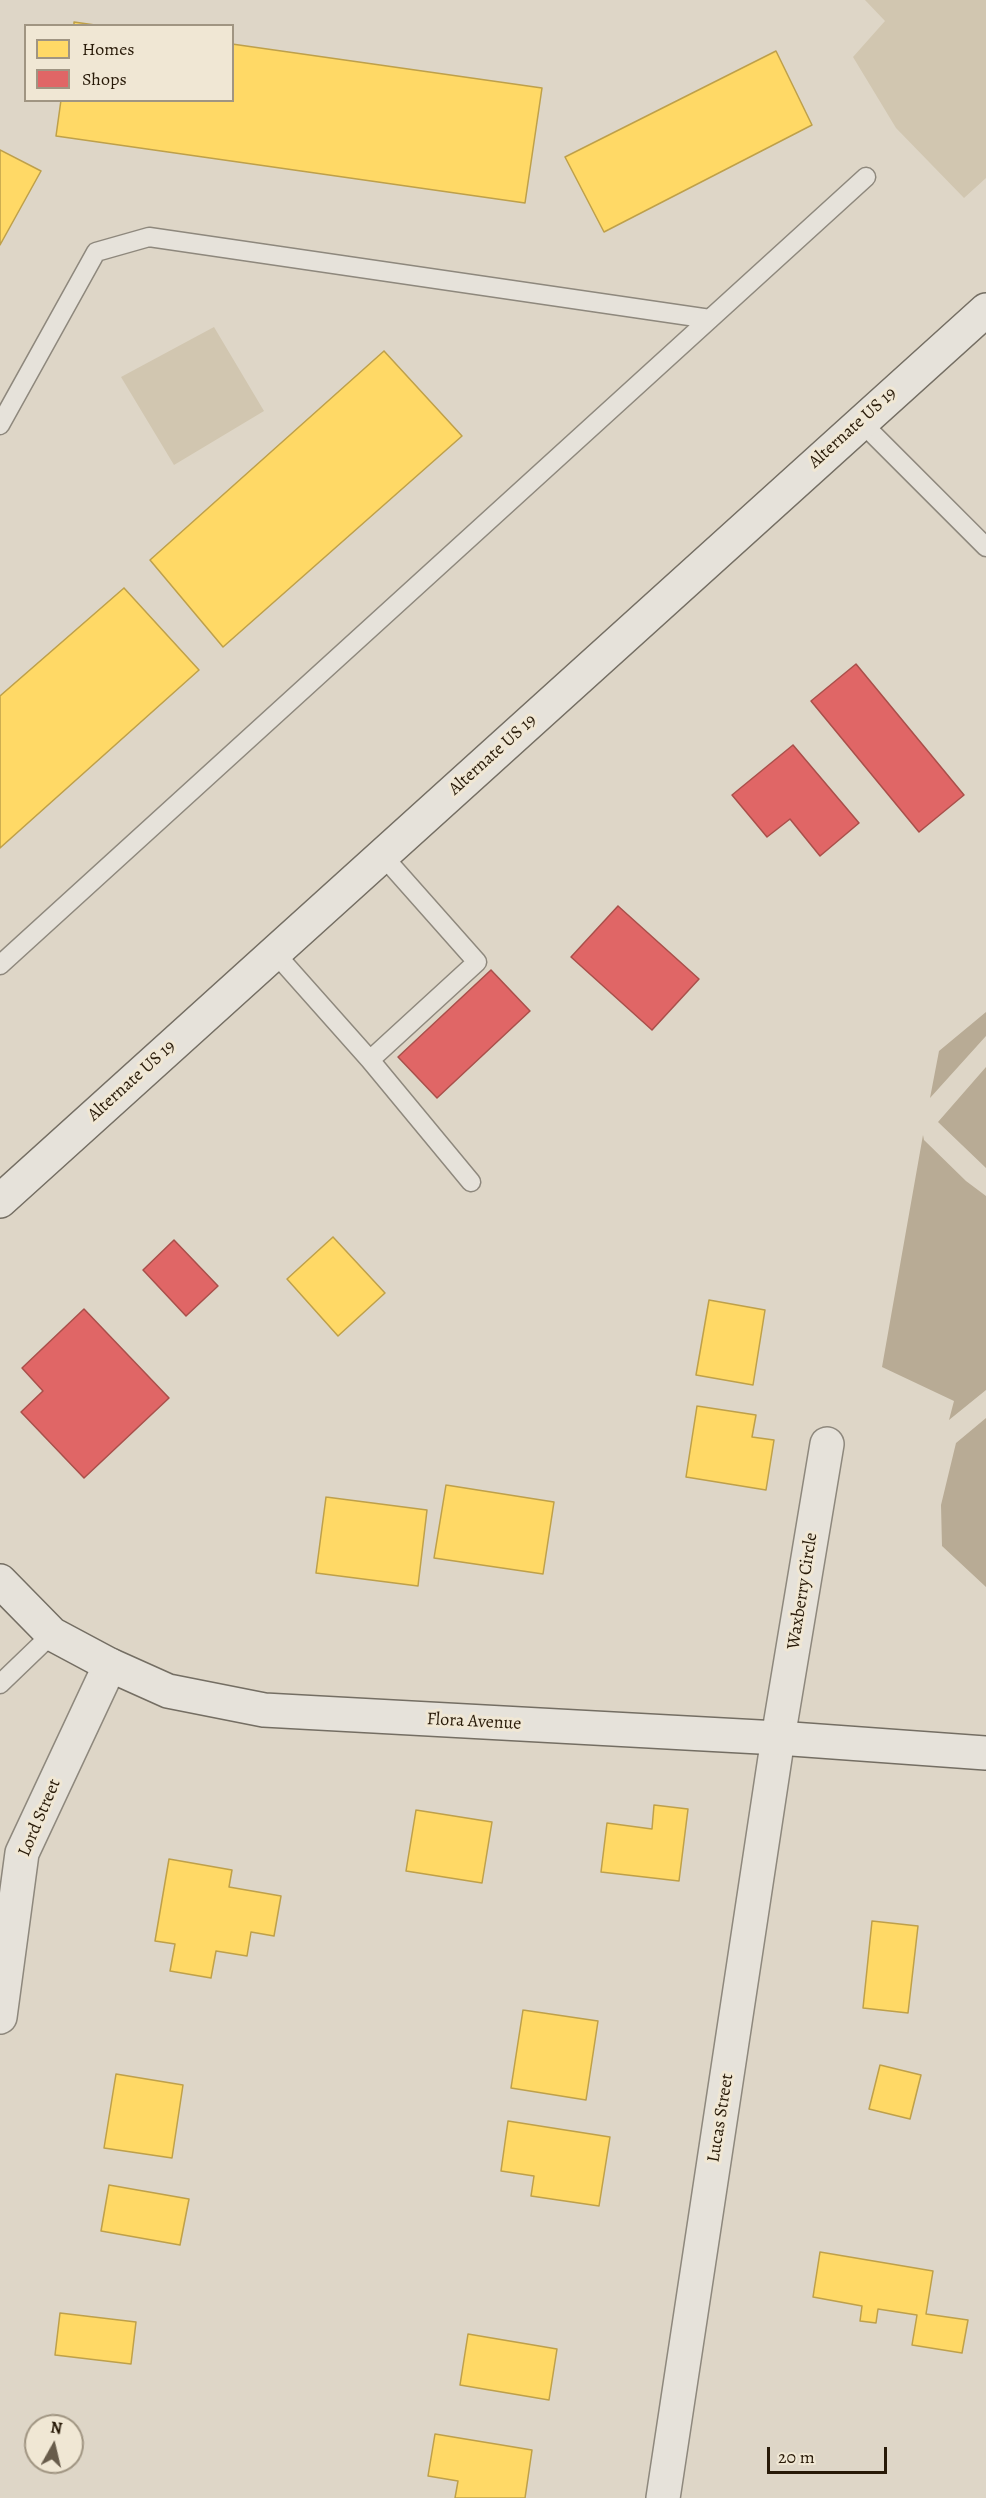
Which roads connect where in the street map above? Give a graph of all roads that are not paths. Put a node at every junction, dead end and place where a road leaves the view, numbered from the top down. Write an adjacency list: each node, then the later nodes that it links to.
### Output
1 (866, 177): 3 (lane)
2 (986, 310): 4 (street, Alternate US 19)
3 (710, 319): 5 (lane); 9 (lane)
4 (860, 421): 6 (lane); 7 (street, Alternate US 19)
5 (0, 425)
6 (986, 547)
7 (383, 855): 8 (street, Alternate US 19); 10 (lane)
8 (274, 952): 10 (lane); 12 (street, Alternate US 19)
9 (0, 965)
10 (370, 1060): 11 (lane)
11 (471, 1182)
12 (0, 1201)
13 (827, 1444): 18 (street, Waxberry Circle)
14 (0, 1581): 15 (street, Flora Avenue)
15 (52, 1634): 16 (street, Flora Avenue); 17 (lane)
16 (110, 1665): 18 (street, Flora Avenue); 20 (street, Lord Street)
17 (0, 1684)
18 (778, 1738): 19 (street, Flora Avenue); 21 (street, Lucas Street)
19 (986, 1753)
20 (0, 2016)
21 (663, 2498)

